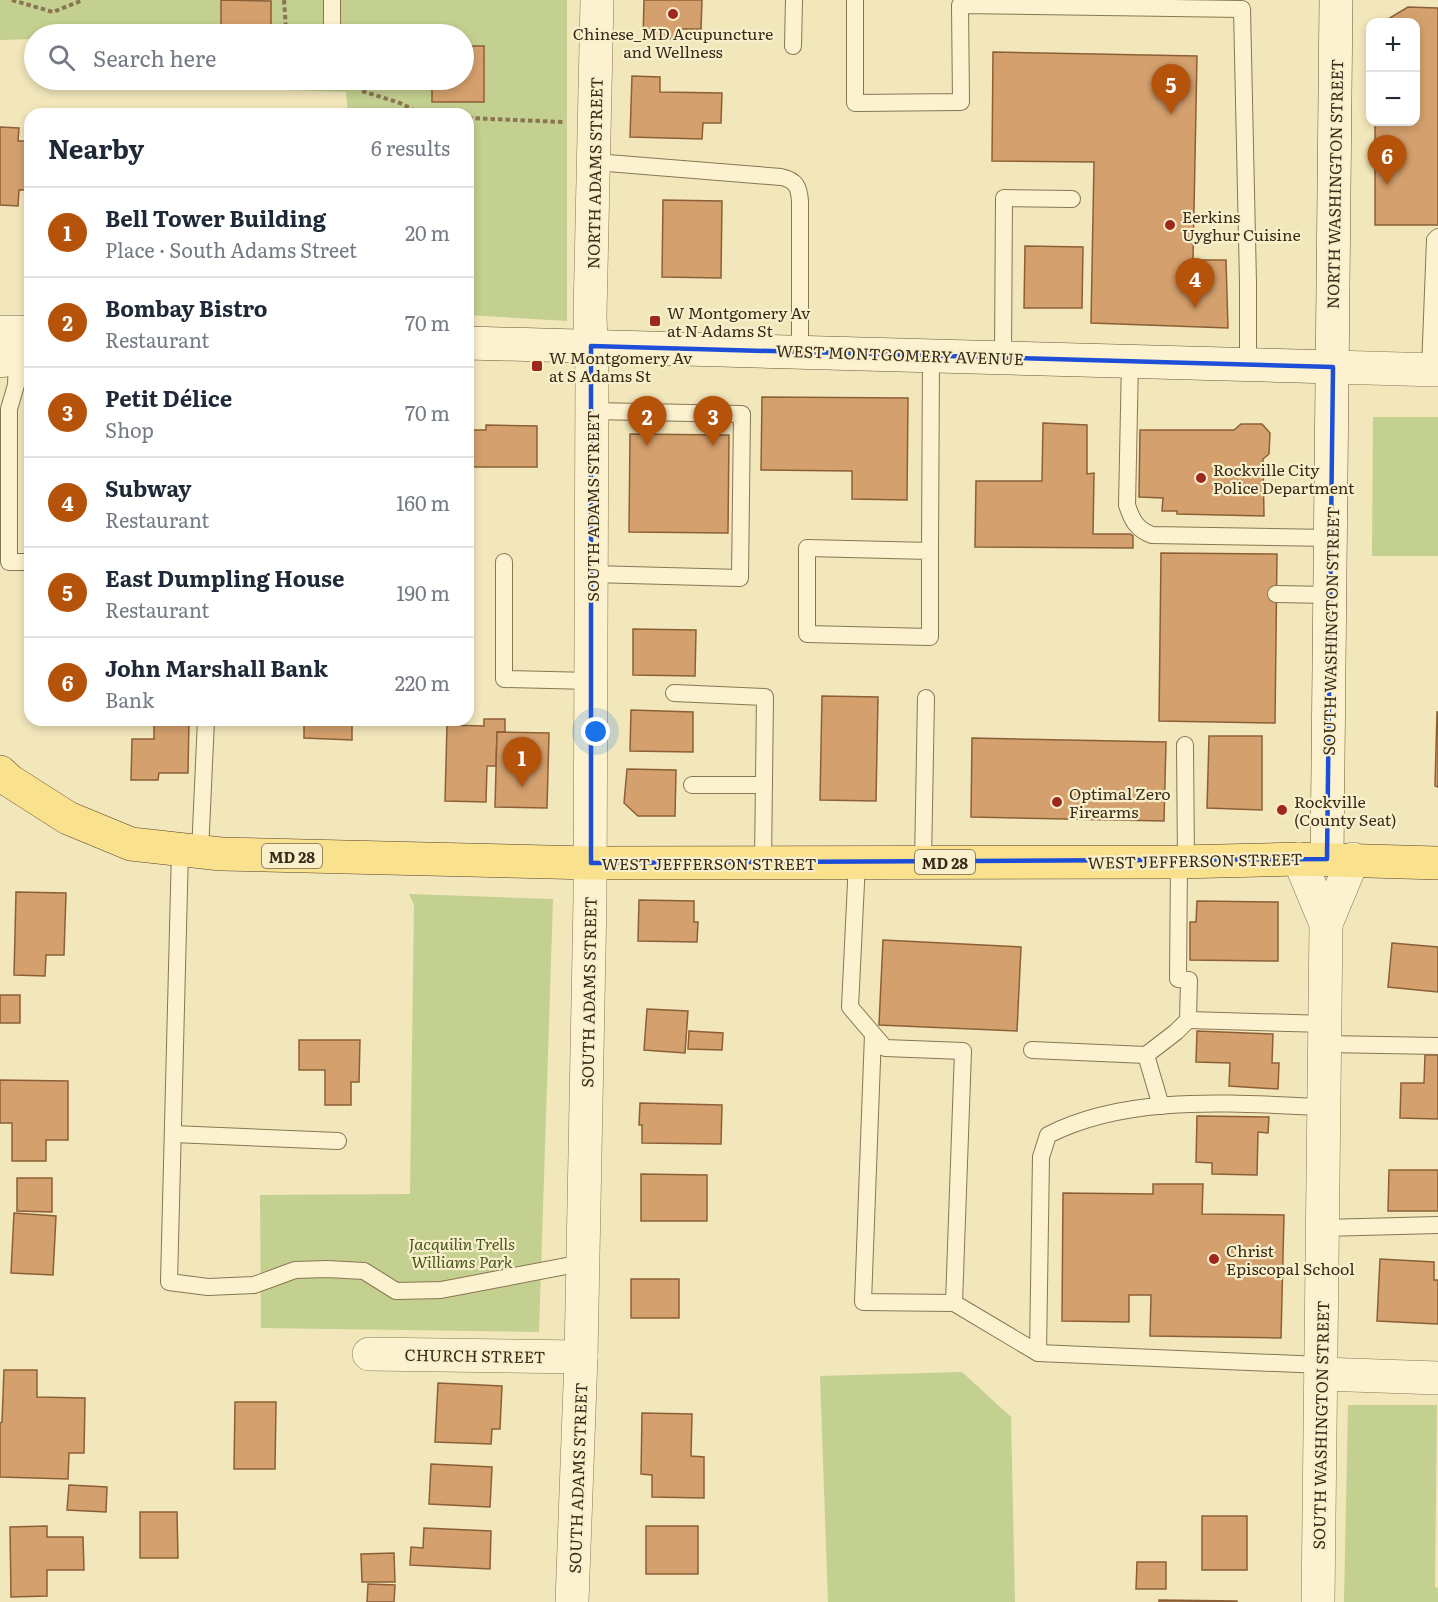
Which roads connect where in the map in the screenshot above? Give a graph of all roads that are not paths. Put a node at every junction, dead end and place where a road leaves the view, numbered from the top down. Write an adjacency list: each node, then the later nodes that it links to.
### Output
1 (332, 0): 6 (lane)
2 (597, 0): 8 (street, NORTH ADAMS STREET)
3 (794, 0): 7 (lane)
4 (855, 0): 18 (lane)
5 (1336, 0): 19 (street, NORTH WASHINGTON STREET)
6 (332, 24)
7 (793, 46)
8 (595, 162): 12 (street, NORTH ADAMS STREET); 14 (lane)
9 (1072, 199): 16 (lane)
10 (1438, 237): 20 (lane)
11 (474, 343): 12 (street, WEST MONTGOMERY AVENUE)
12 (591, 346): 14 (street, WEST MONTGOMERY AVENUE); 21 (street, SOUTH ADAMS STREET)
13 (15, 348): 24 (lane)
14 (800, 351): 15 (street, WEST MONTGOMERY AVENUE)
15 (931, 356): 16 (street, WEST MONTGOMERY AVENUE); 23 (lane)
16 (1003, 357): 17 (street, WEST MONTGOMERY AVENUE)
17 (1130, 361): 18 (street, WEST MONTGOMERY AVENUE); 22 (lane)
18 (1248, 365): 19 (street, WEST MONTGOMERY AVENUE)
19 (1333, 368): 20 (street, WEST MONTGOMERY AVENUE); 22 (street, SOUTH WASHINGTON STREET)
20 (1434, 369)
21 (592, 411): 26 (street, SOUTH ADAMS STREET); 26 (lane)
22 (1331, 538): 28 (street, SOUTH WASHINGTON STREET)
23 (930, 551): 23 (lane)
24 (24, 562)
25 (504, 562): 29 (lane)
26 (592, 574): 29 (street, SOUTH ADAMS STREET)
27 (1276, 594): 28 (lane)
28 (1330, 595): 38 (street, SOUTH WASHINGTON STREET)
29 (591, 681): 43 (street, SOUTH ADAMS STREET)
30 (674, 693): 36 (lane)
31 (926, 699): 41 (lane)
32 (205, 726): 37 (lane)
33 (1185, 745): 42 (lane)
34 (3, 777): 37 (main road, WEST JEFFERSON STREET / MD 28)
35 (692, 785): 36 (lane)
36 (764, 785): 39 (lane)
37 (190, 851): 43 (main road, WEST JEFFERSON STREET / MD 28); 54 (lane)
38 (1327, 859): 42 (main road, WEST JEFFERSON STREET / MD 28); 44 (main road, WEST JEFFERSON STREET / MD 28); 45 (street, SOUTH WASHINGTON STREET); 45 (street, SOUTH WASHINGTON STREET)
39 (763, 862): 40 (main road, WEST JEFFERSON STREET / MD 28); 43 (main road, WEST JEFFERSON STREET / MD 28)
40 (857, 862): 41 (main road, WEST JEFFERSON STREET / MD 28); 47 (lane)
41 (923, 862): 42 (main road, WEST JEFFERSON STREET / MD 28)
42 (1183, 862): 46 (lane)
43 (591, 863): 58 (street, SOUTH ADAMS STREET)
44 (1438, 863)
45 (1326, 924): 48 (street, SOUTH WASHINGTON STREET)
46 (1188, 1020): 48 (lane); 51 (lane)
47 (873, 1034): 59 (lane); 59 (lane)
48 (1326, 1034): 49 (lane); 53 (street, SOUTH WASHINGTON STREET)
49 (1438, 1046)
50 (1032, 1050): 51 (lane)
51 (1146, 1055): 52 (lane)
52 (1161, 1106): 53 (lane); 60 (lane)
53 (1325, 1107): 57 (street, SOUTH WASHINGTON STREET)
54 (173, 1134): 55 (lane); 58 (lane)
55 (338, 1141)
56 (1438, 1225): 57 (lane)
57 (1323, 1228): 63 (street, SOUTH WASHINGTON STREET)
58 (582, 1263): 62 (street, SOUTH ADAMS STREET)
59 (954, 1303): 60 (lane)
60 (1038, 1353): 63 (lane)
61 (369, 1354): 62 (street, CHURCH STREET)
62 (581, 1357): 65 (street, SOUTH ADAMS STREET)
63 (1321, 1369): 64 (street); 66 (street, SOUTH WASHINGTON STREET)
64 (1438, 1378)
65 (572, 1602)
66 (1318, 1602)

